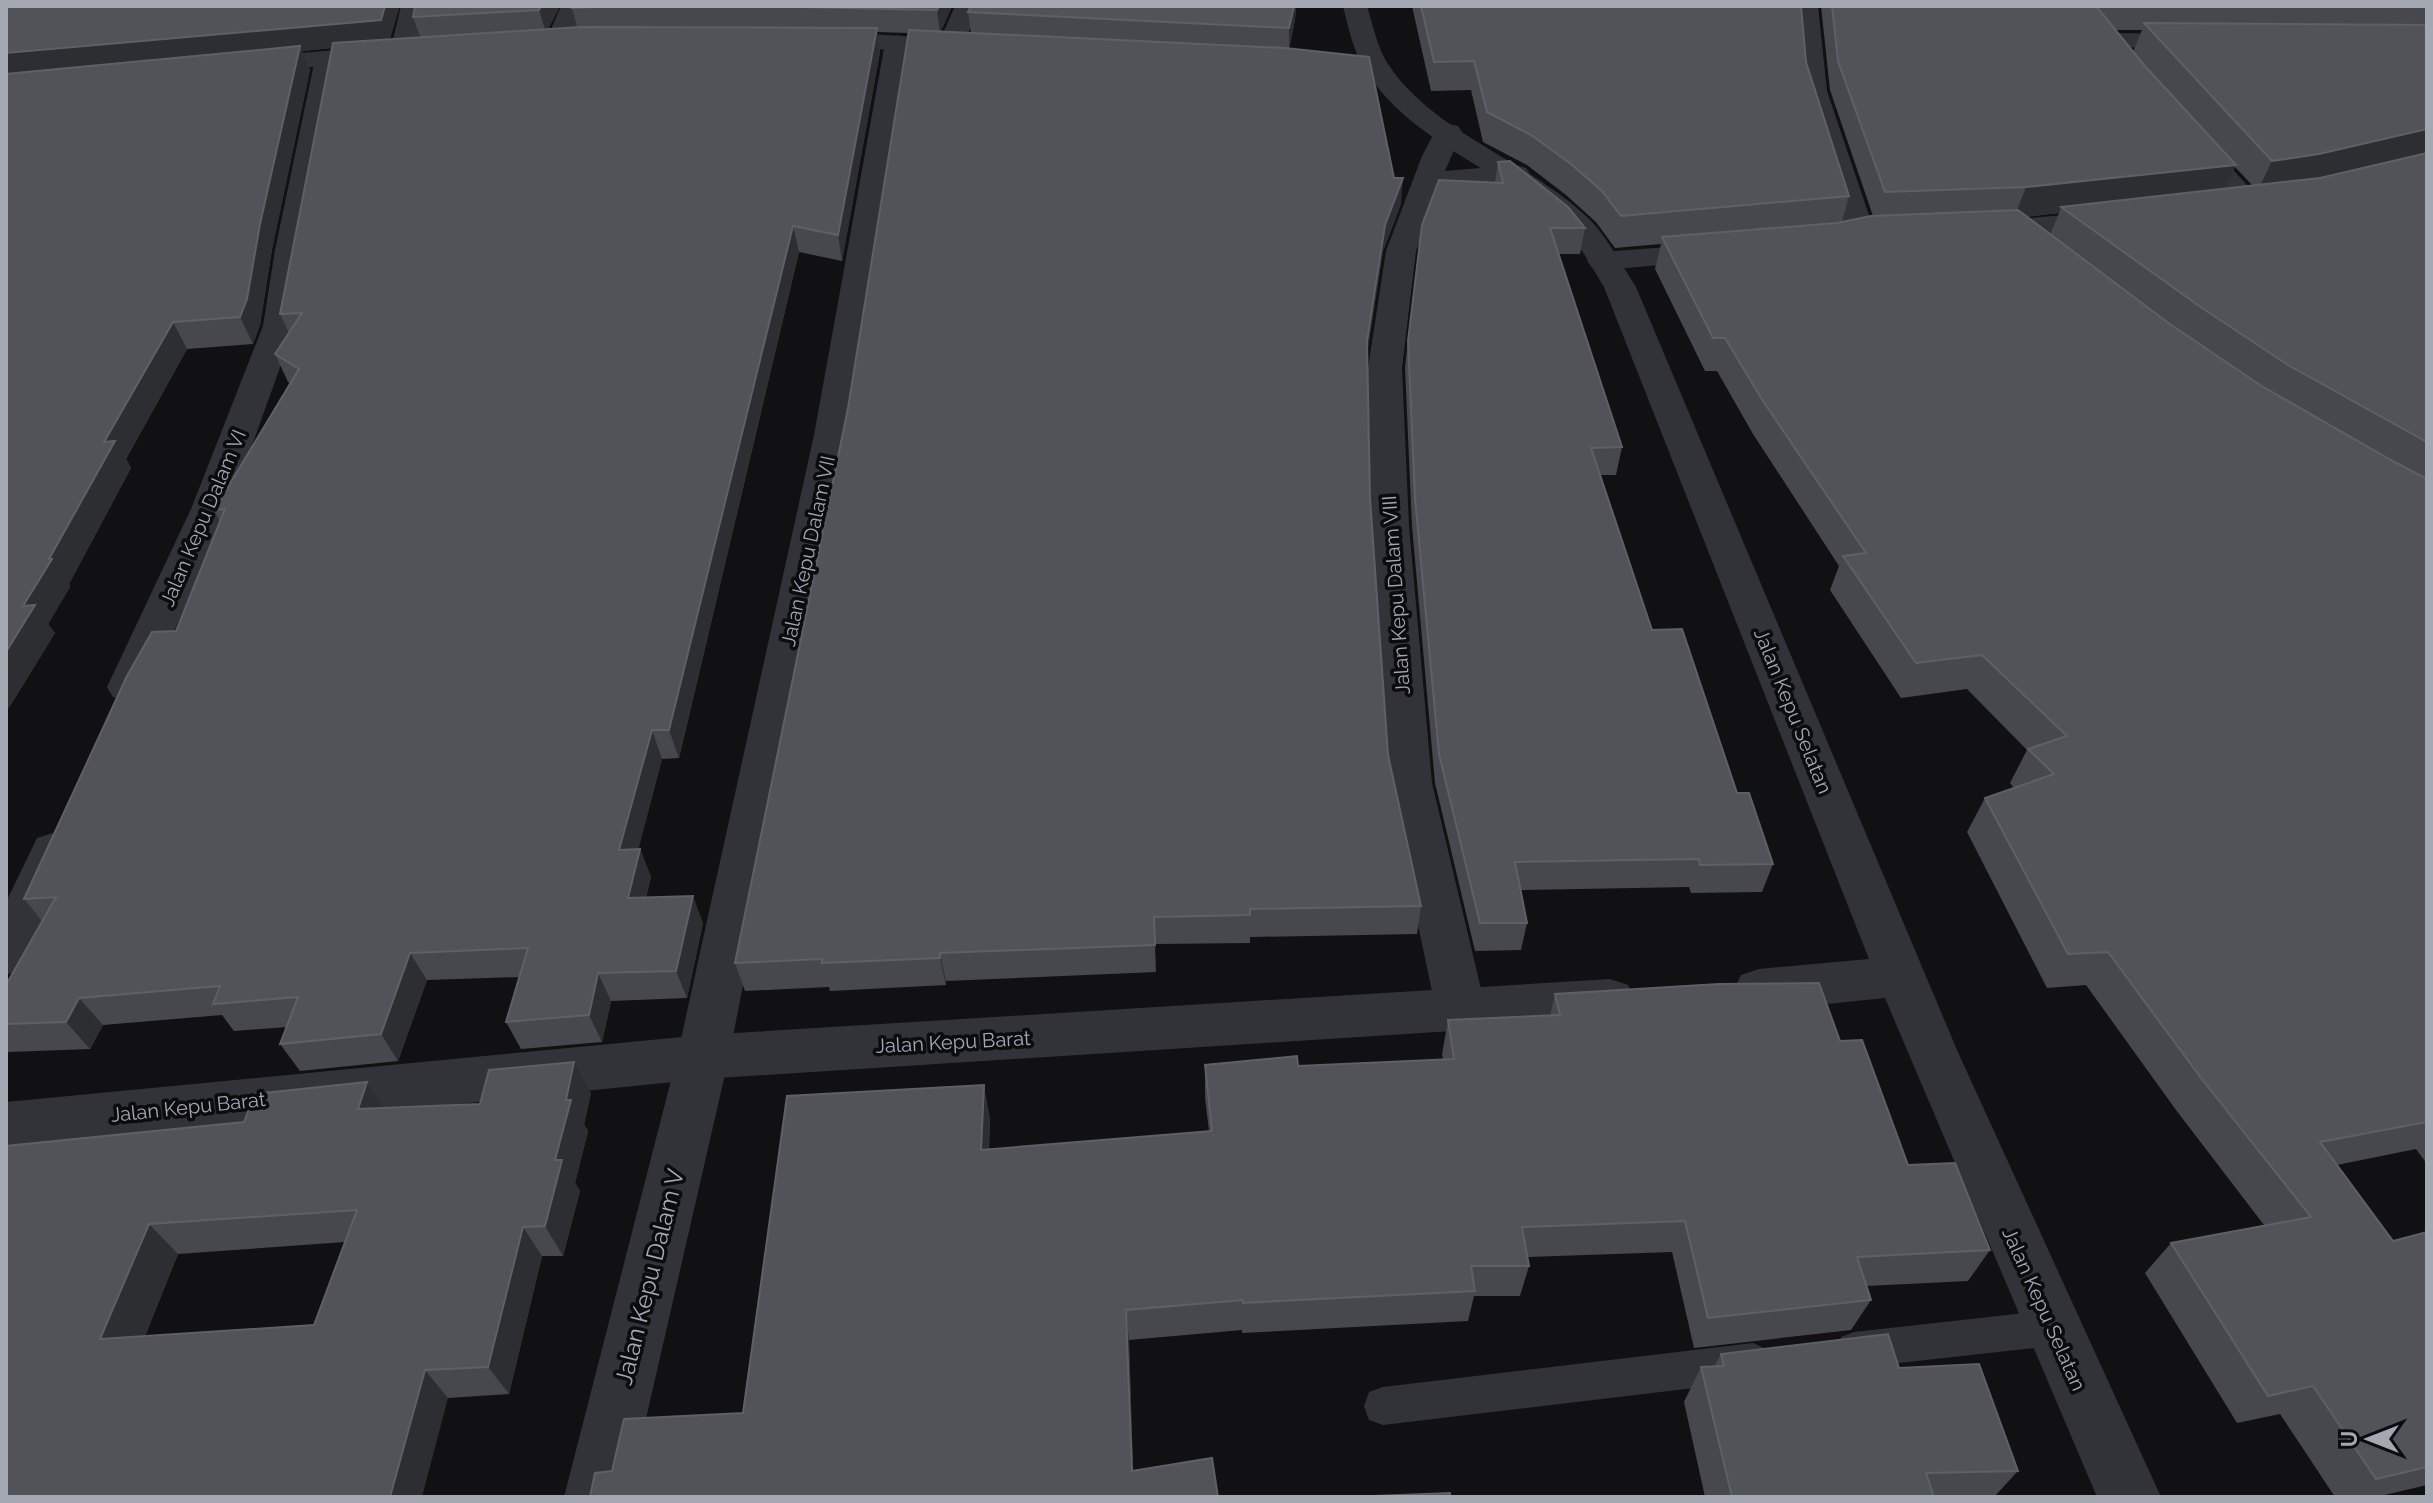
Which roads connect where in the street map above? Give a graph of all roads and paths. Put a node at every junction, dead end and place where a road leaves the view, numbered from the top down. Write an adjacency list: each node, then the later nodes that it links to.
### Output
1 (413, 6): 15 (street)
2 (573, 6): 9 (street)
3 (967, 6): 12 (street)
4 (1355, 6): 20 (street, Jalan Kepu Selatan)
5 (1806, 6): 29 (street)
6 (791, 38): 10 (street)
7 (589, 42): 9 (street)
8 (2223, 42): 17 (street)
9 (558, 43): 11 (street)
10 (898, 43): 12 (street); 38 (street, Jalan Kepu Dalam VII)
11 (530, 44)
12 (950, 47): 13 (street)
13 (997, 49)
14 (432, 50): 15 (street)
15 (403, 52): 16 (street)
16 (328, 59): 18 (street); 33 (street, Jalan Kepu Dalam VI)
17 (2124, 64)
18 (227, 68)
19 (2164, 111): 24 (street)
20 (1448, 132): 21 (street, Jalan Kepu Selatan); 22 (street, Jalan Kepu Dalam VIII)
21 (1516, 174): 22 (street); 32 (street, Jalan Kepu Selatan)
22 (1429, 181): 37 (street, Jalan Kepu Dalam VIII)
23 (2282, 201): 24 (street)
24 (2249, 205): 25 (street)
25 (2215, 209)
26 (2138, 217): 27 (street)
27 (2014, 230): 28 (street); 31 (street)
28 (1953, 232)
29 (1892, 235)
30 (1752, 249): 32 (street)
31 (2046, 257)
32 (1603, 261): 36 (street, Jalan Kepu Selatan)
33 (113, 720)
34 (68, 819): 35 (street)
35 (6, 955)
36 (1902, 976): 37 (street, Jalan Kepu Barat); 40 (street, Jalan Kepu Selatan)
37 (1461, 1010): 38 (street, Jalan Kepu Barat)
38 (703, 1057): 39 (street, Jalan Kepu Barat); 42 (street, Jalan Kepu Dalam V)
39 (6, 1126)
40 (2052, 1328): 41 (lane); 43 (street, Jalan Kepu Selatan)
41 (1383, 1406)
42 (596, 1497)
43 (2129, 1497)

